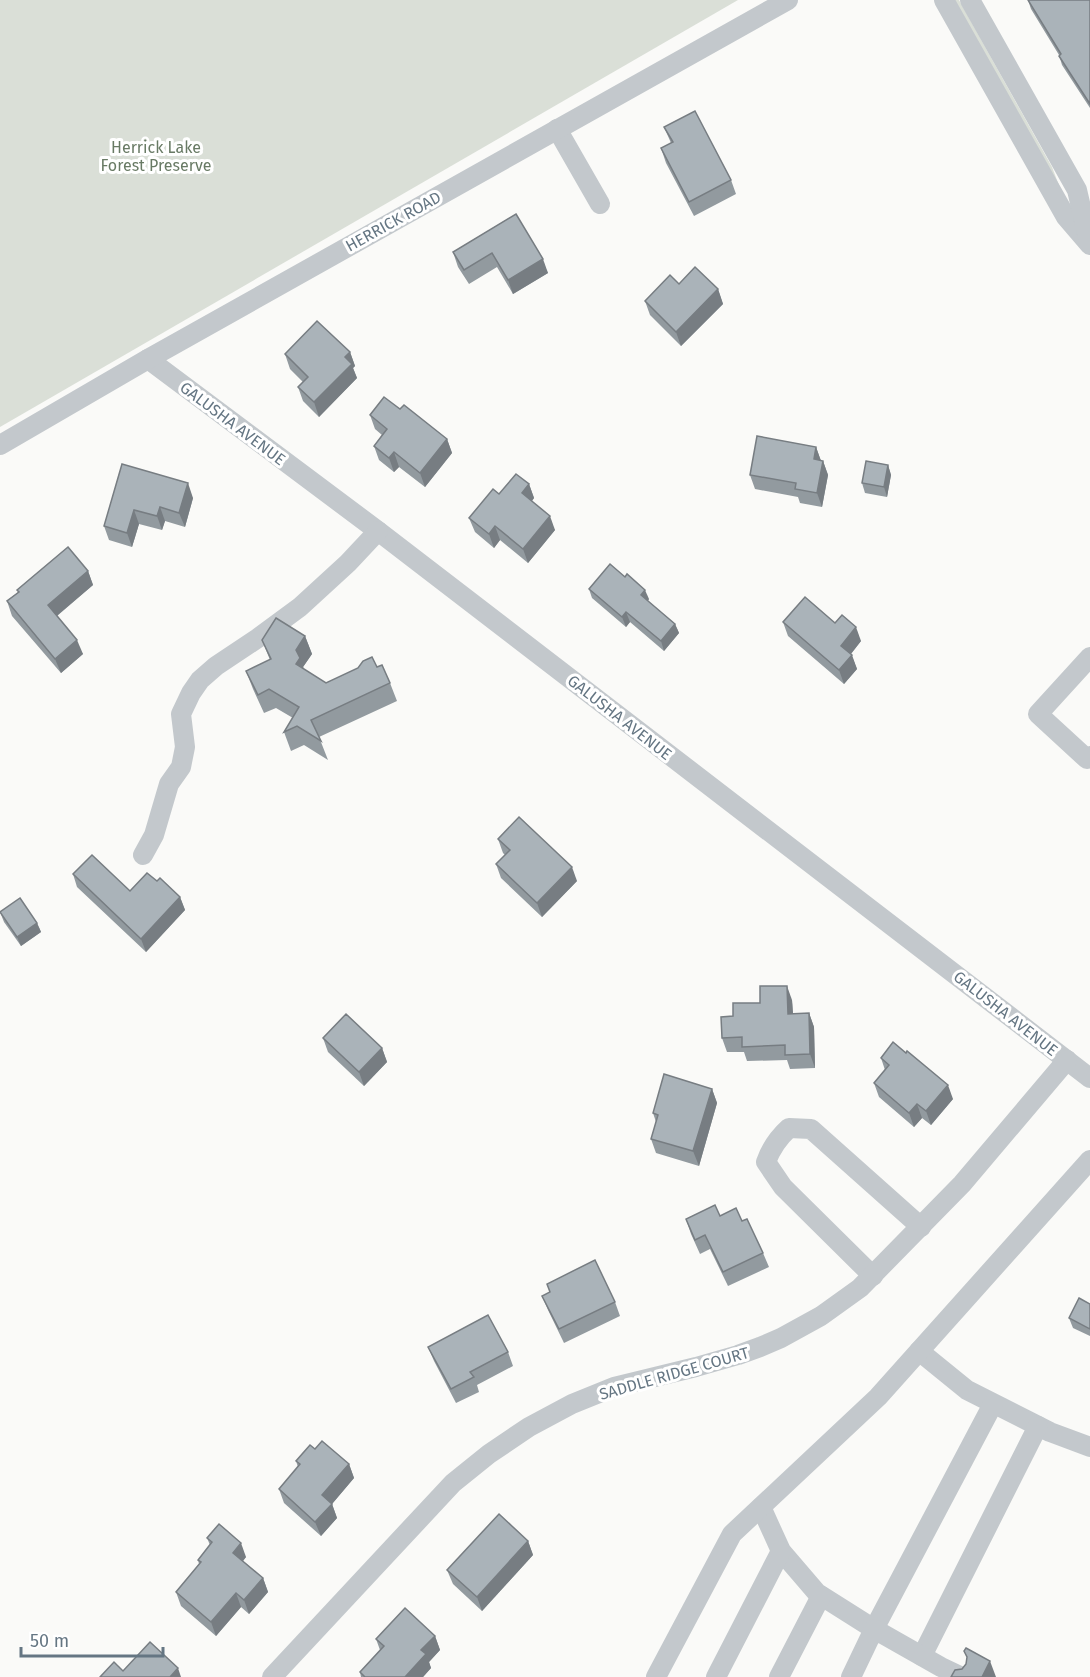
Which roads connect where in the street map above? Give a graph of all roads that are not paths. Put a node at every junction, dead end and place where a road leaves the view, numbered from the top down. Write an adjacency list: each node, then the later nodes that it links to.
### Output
1 (788, 0): 4 (street, HERRICK ROAD)
2 (944, 0): 6 (street)
3 (970, 0): 6 (street)
4 (557, 129): 5 (street); 7 (street, HERRICK ROAD)
5 (600, 204)
6 (1090, 245)
7 (148, 359): 8 (street, HERRICK ROAD); 9 (street, GALUSHA AVENUE)
8 (0, 445)
9 (378, 531): 12 (street); 13 (street, GALUSHA AVENUE)
10 (1090, 657): 11 (street)
11 (1090, 756)
12 (143, 855)
13 (1067, 1060): 14 (street, GALUSHA AVENUE); 16 (street, SADDLE RIDGE COURT)
14 (1090, 1078)
15 (1090, 1160): 18 (street)
16 (921, 1227): 17 (street, SADDLE RIDGE COURT); 17 (street)
17 (873, 1275): 27 (street, SADDLE RIDGE COURT)
18 (920, 1351): 19 (street); 22 (street)
19 (993, 1404): 20 (street); 25 (street)
20 (1038, 1426): 21 (street); 26 (street)
21 (1090, 1447)
22 (761, 1507): 23 (street); 28 (street)
23 (781, 1551): 24 (street); 29 (street)
24 (821, 1596): 25 (street); 30 (street)
25 (874, 1629): 26 (street); 31 (street)
26 (922, 1656): 32 (street)
27 (272, 1677)
28 (656, 1677)
29 (716, 1677)
30 (779, 1677)
31 (851, 1677)
32 (962, 1677)

